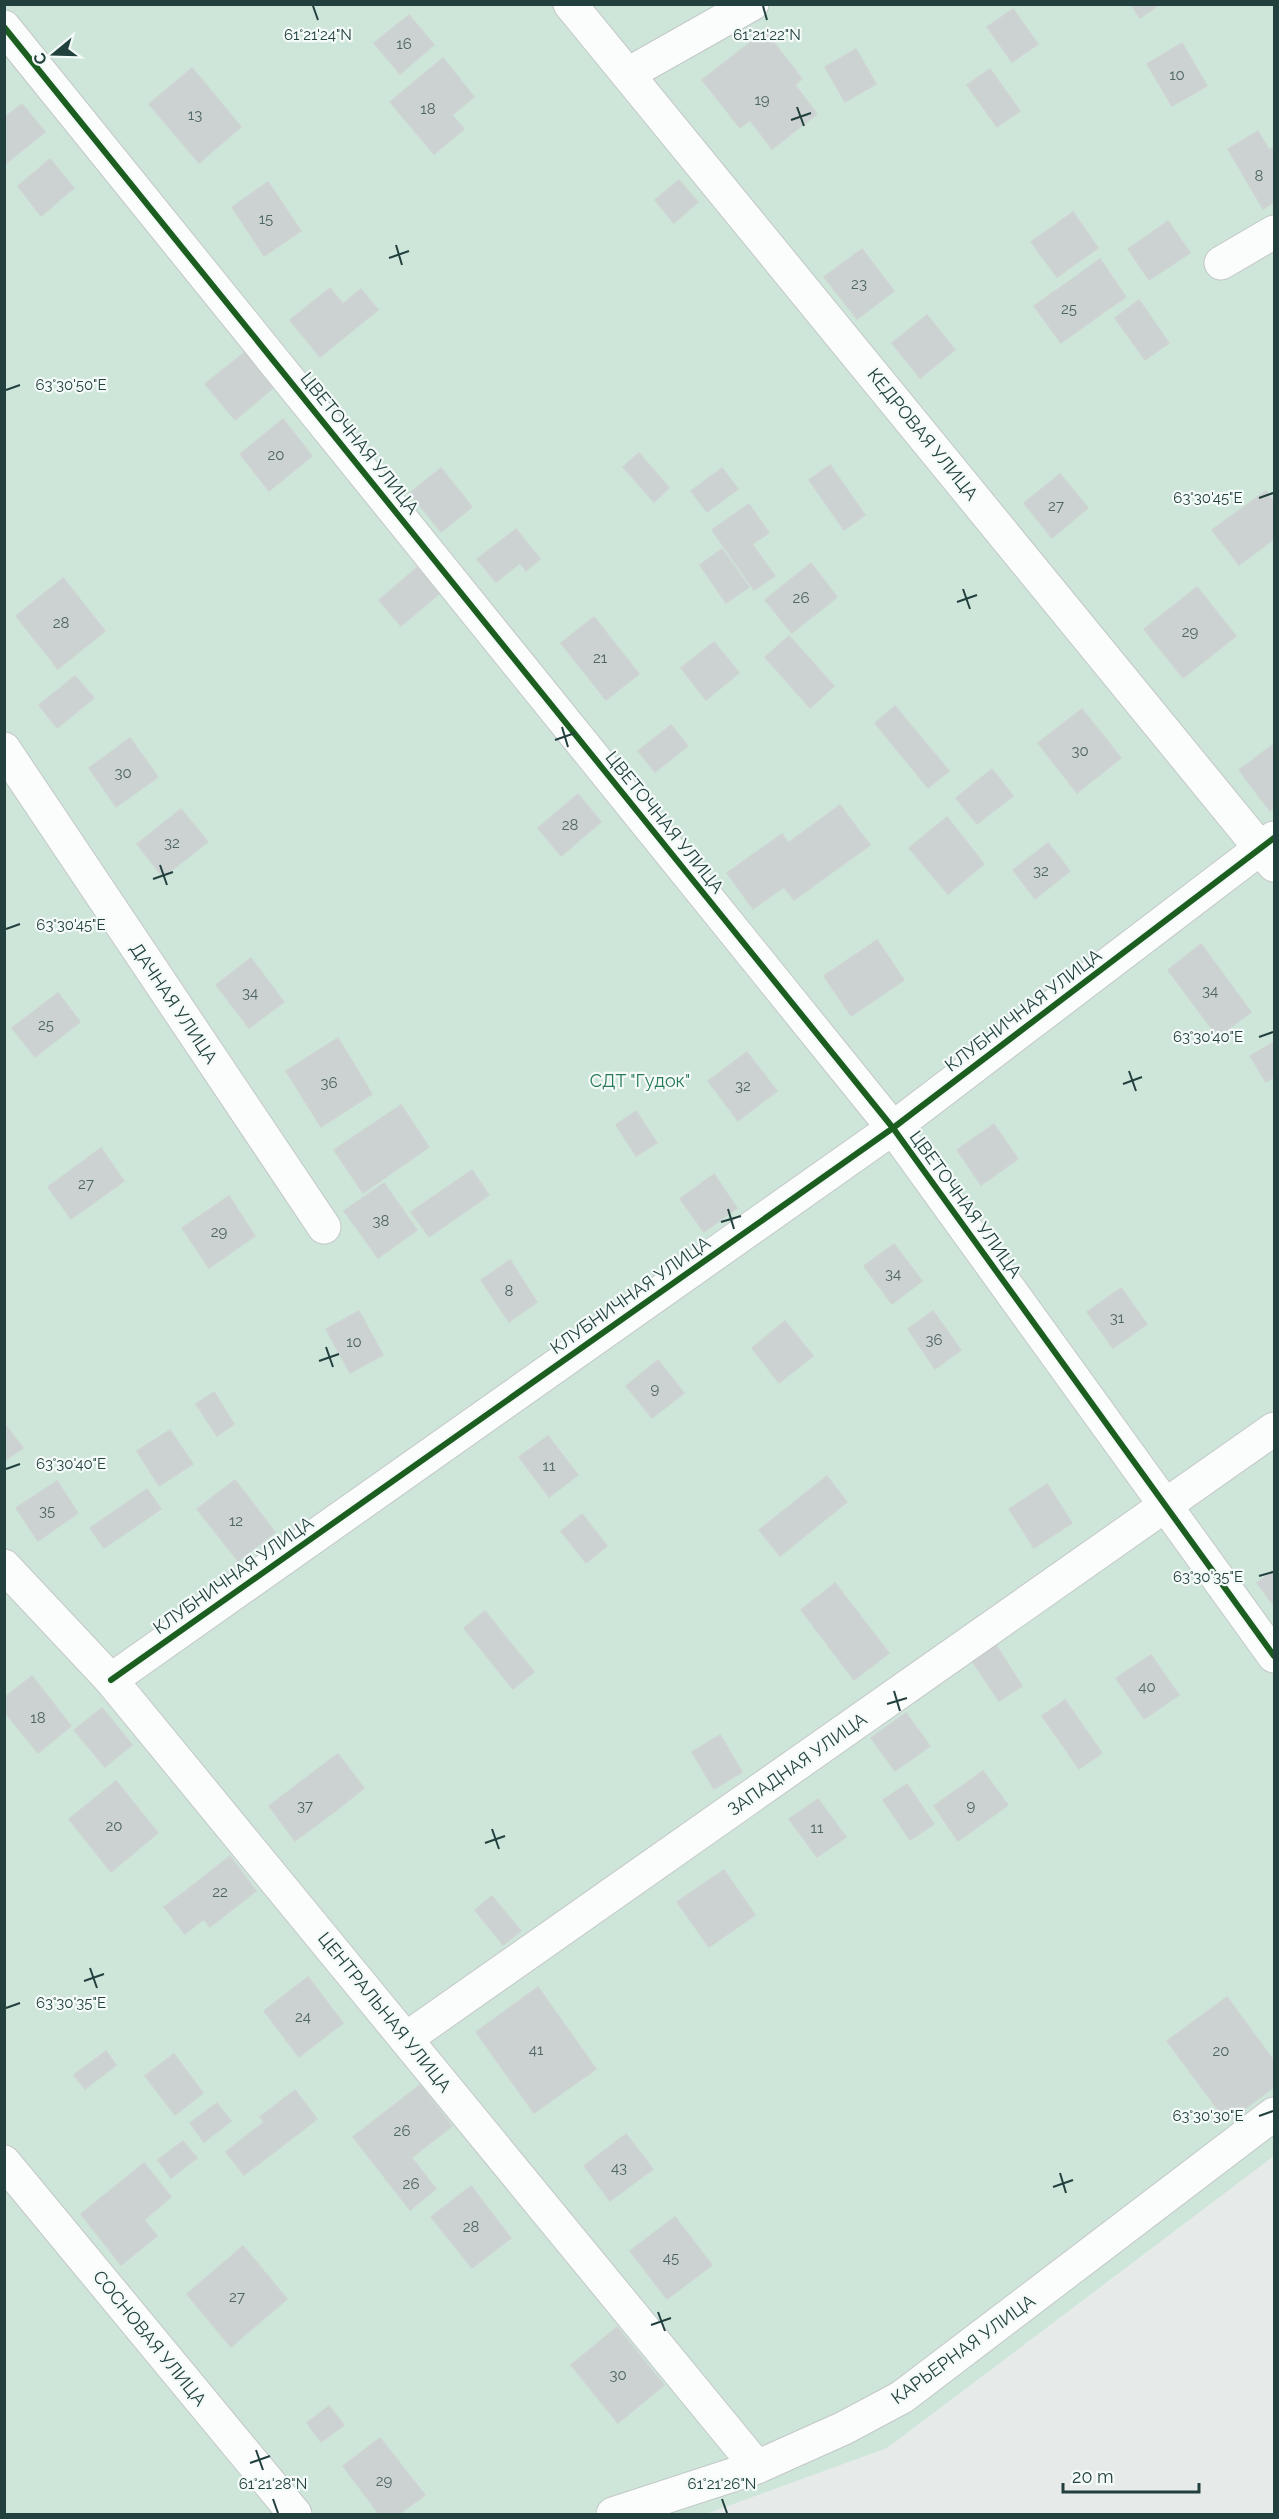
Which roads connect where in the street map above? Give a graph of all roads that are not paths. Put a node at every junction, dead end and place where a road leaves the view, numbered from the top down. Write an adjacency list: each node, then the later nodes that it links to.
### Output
1 (570, 4): 4 (street, КЕДРОВАЯ УЛИЦА)
2 (752, 4): 4 (street)
3 (4, 27): 9 (street, ЦВЕТОЧНАЯ УЛИЦА)
4 (628, 74): 8 (street, КЕДРОВАЯ УЛИЦА)
5 (1275, 232): 6 (street)
6 (1221, 263)
7 (4, 749): 10 (street, ДАЧНАЯ УЛИЦА)
8 (1270, 851): 9 (street, КЛУБНИЧНАЯ УЛИЦА)
9 (893, 1128): 12 (street, ЦВЕТОЧНАЯ УЛИЦА); 15 (street, КЛУБНИЧНАЯ УЛИЦА)
10 (324, 1227)
11 (1275, 1428): 12 (street, ЗАПАДНАЯ УЛИЦА)
12 (1165, 1506): 14 (street, ЦВЕТОЧНАЯ УЛИЦА); 16 (street, ЗАПАДНАЯ УЛИЦА)
13 (4, 1566): 15 (street, ЦЕНТРАЛЬНАЯ УЛИЦА)
14 (1275, 1656)
15 (111, 1680): 16 (street, ЦЕНТРАЛЬНАЯ УЛИЦА)
16 (407, 2038): 19 (street, ЦЕНТРАЛЬНАЯ УЛИЦА)
17 (1275, 2114): 19 (street, КАРЬЕРНАЯ УЛИЦА)
18 (4, 2162): 20 (street, СОСНОВАЯ УЛИЦА)
19 (757, 2467): 21 (street, КАРЬЕРНАЯ УЛИЦА)
20 (295, 2514)
21 (613, 2514)

